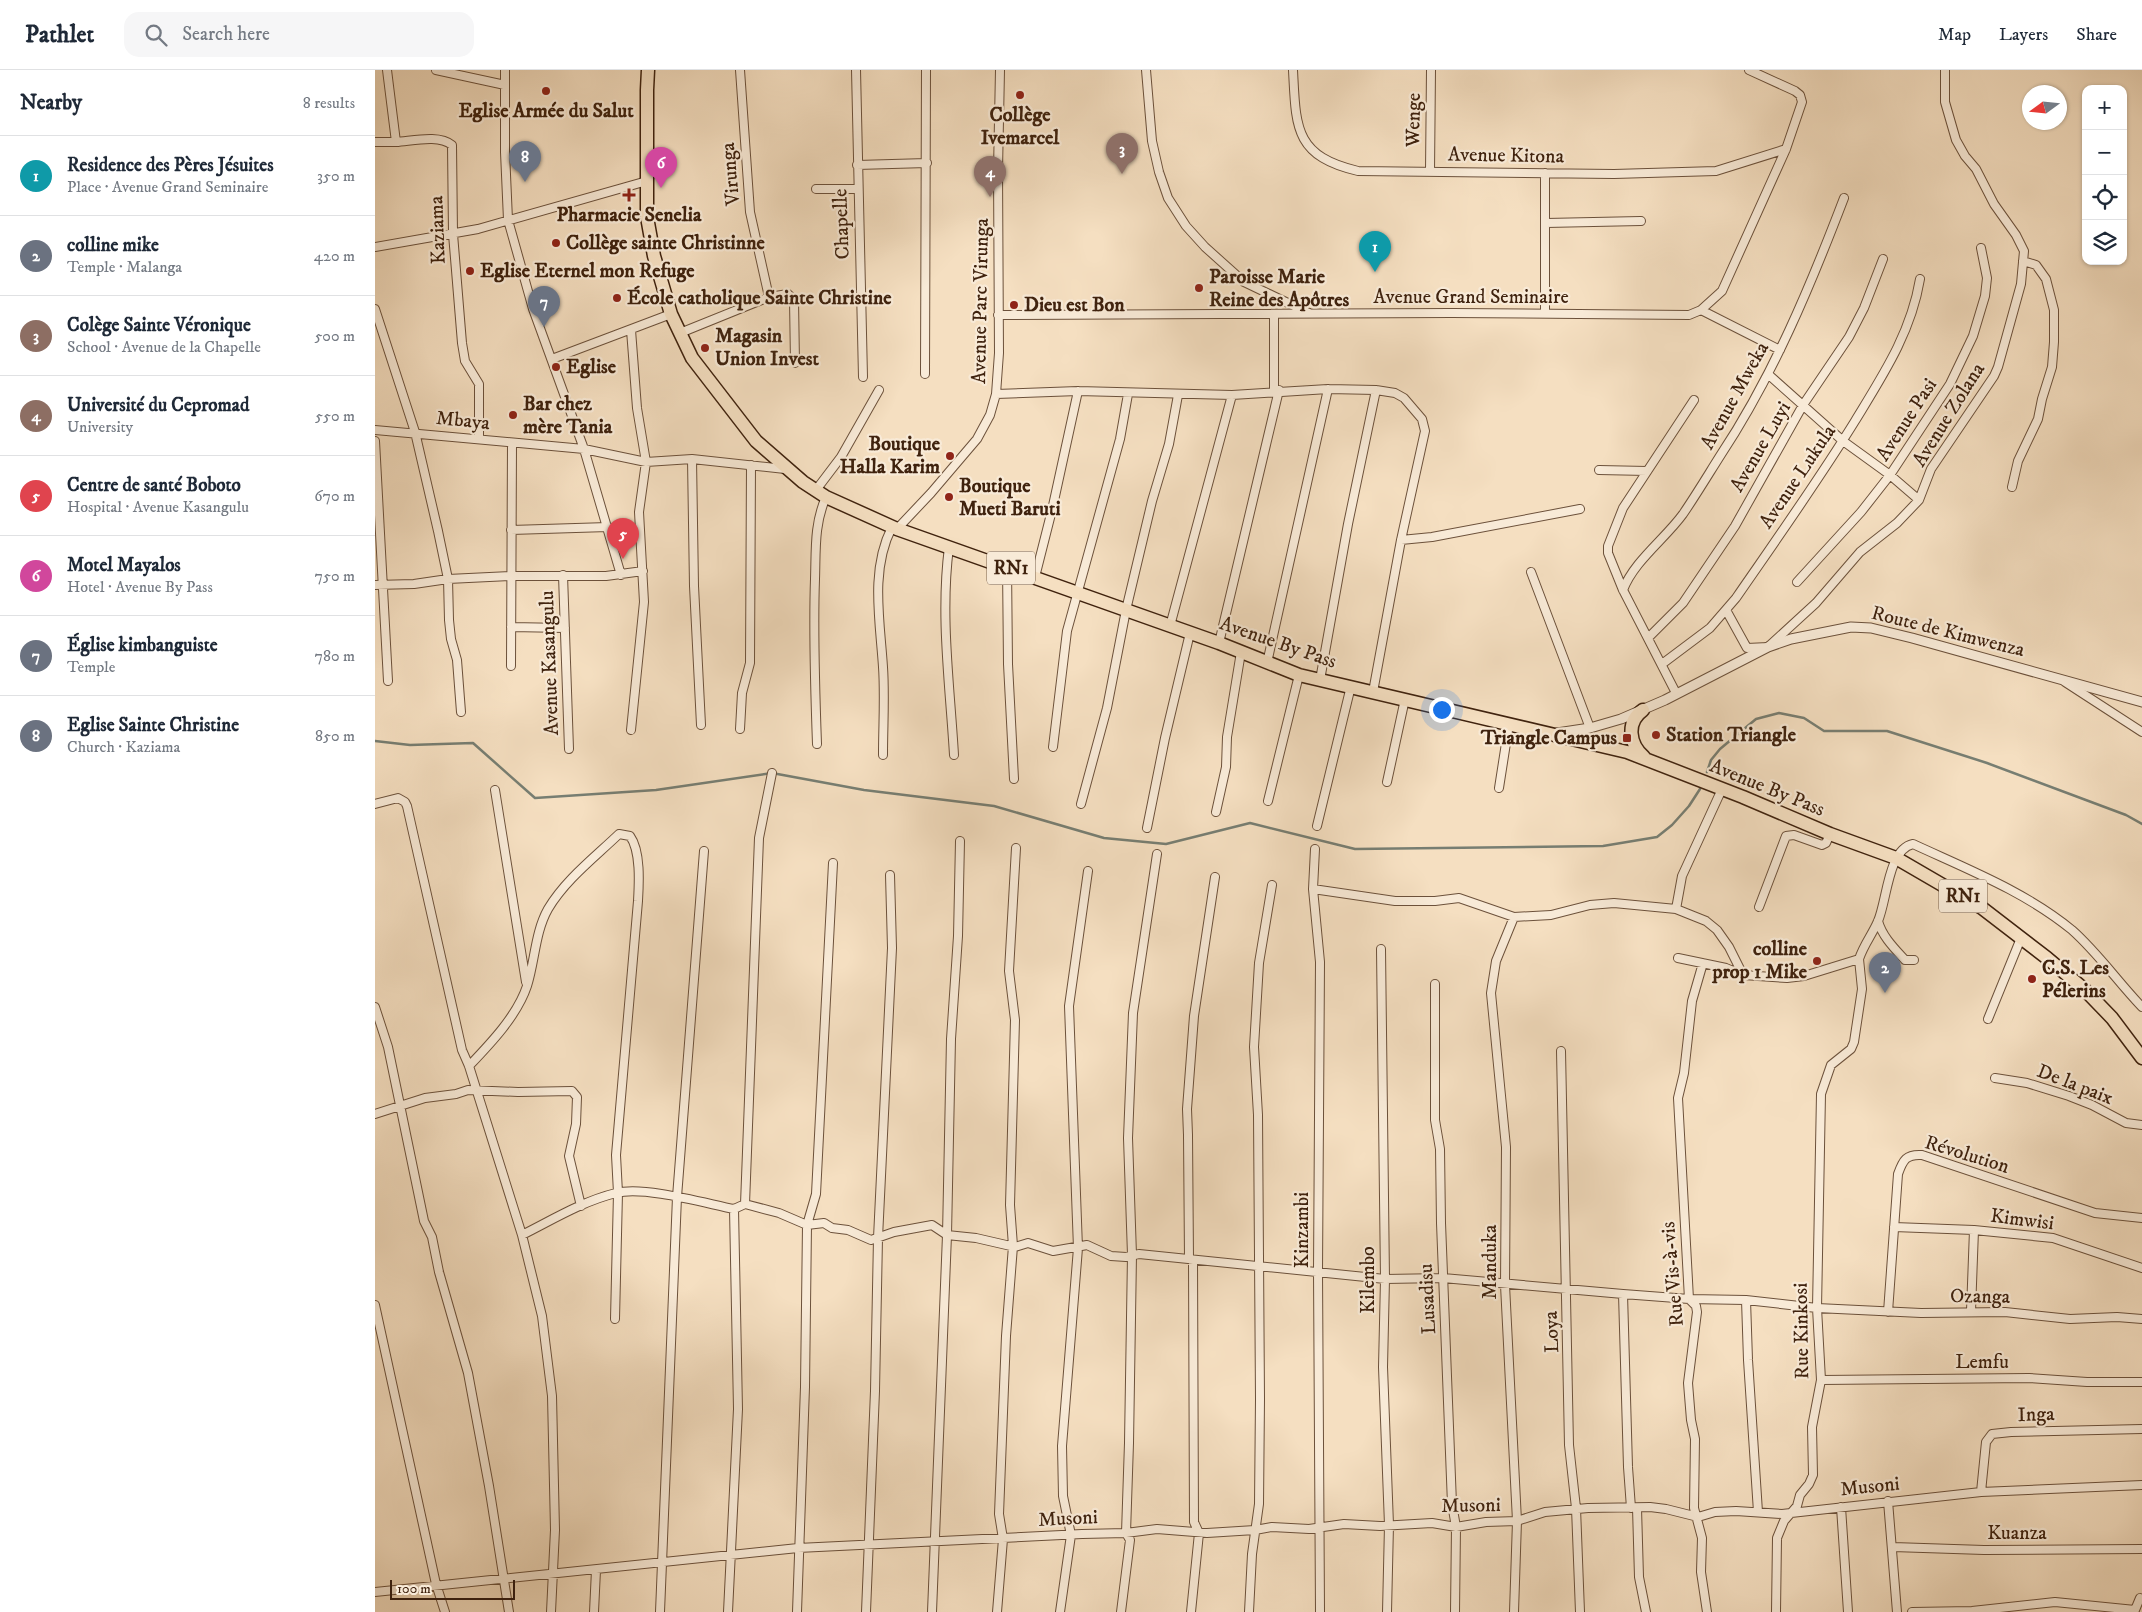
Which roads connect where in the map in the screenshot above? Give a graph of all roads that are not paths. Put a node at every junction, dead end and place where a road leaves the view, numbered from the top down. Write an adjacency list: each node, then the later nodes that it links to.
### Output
1 (387, 70): 18 (street)
2 (436, 70): 15 (street)
3 (505, 70): 15 (street)
4 (642, 70): 16 (highway, RN1)
5 (648, 70): 16 (highway, RN1)
6 (740, 70): 37 (street, Virunga)
7 (856, 70): 21 (street, Chapelle)
8 (925, 70): 20 (street)
9 (1000, 70): 42 (street, Avenue Parc Virunga)
10 (1146, 70): 44 (street)
11 (1293, 70): 22 (street, Avenue Kitona)
12 (1431, 70): 22 (street, Wenge)
13 (1945, 70): 35 (street, Avenue Zolana)
14 (1754, 71): 19 (street)
15 (505, 85): 28 (street)
16 (647, 90): 24 (highway, Avenue By Pass / RN1)
17 (375, 142): 18 (street, Kaziama)
18 (397, 142): 31 (street, Kaziama)
19 (1786, 149): 23 (street, Avenue Kitona); 39 (street)
20 (927, 163): 21 (street); 50 (street)
21 (857, 165): 26 (street, Chapelle)
22 (1430, 171): 23 (street, Avenue Kitona)
23 (1545, 173): 30 (street)
24 (647, 181): 28 (street); 41 (highway, Avenue By Pass / RN1)
25 (816, 189): 26 (street)
26 (857, 189): 52 (street, Chapelle)
27 (1844, 198): 47 (street, Avenue Mweka)
28 (508, 220): 31 (street); 48 (street)
29 (1641, 221): 30 (street)
30 (1546, 223): 40 (street)
31 (453, 234): 32 (street); 66 (street, Kaziama)
32 (375, 247)
33 (1981, 248): 77 (street, Avenue Pasi)
34 (1883, 259): 63 (street, Avenue Luyi)
35 (2023, 261): 78 (street); 80 (street, Avenue Zolana)
36 (1919, 279): 68 (street, Avenue Lukula)
37 (769, 298): 46 (street); 49 (street)
38 (375, 308): 65 (street, Mbaya)
39 (1701, 310): 40 (street, Avenue Grand Seminaire); 47 (street)
40 (1545, 313): 44 (street, Avenue Grand Seminaire)
41 (671, 314): 45 (street); 46 (highway, Avenue By Pass / RN1)
42 (998, 314): 43 (street, Avenue Grand Seminaire); 58 (street, Avenue Parc Virunga)
43 (1274, 314): 44 (street, Avenue Grand Seminaire); 57 (street)
44 (1311, 314)
45 (631, 330): 48 (street); 72 (street)
46 (679, 333): 74 (highway, Avenue By Pass / RN1)
47 (1780, 350): 51 (street, Avenue Mweka)
48 (552, 360): 70 (street)
49 (795, 363)
50 (925, 374)
51 (1769, 374): 63 (street); 97 (street, Avenue Mweka)
52 (863, 377)
53 (1328, 389): 55 (street); 57 (street); 109 (street)
54 (879, 390): 79 (street)
55 (1377, 390): 85 (street); 113 (street)
56 (1078, 391): 58 (street); 59 (street); 93 (street)
57 (1277, 391): 61 (street); 106 (street)
58 (996, 394): 83 (street, Avenue Parc Virunga)
59 (1128, 394): 60 (street); 98 (street)
60 (1178, 394): 61 (street); 99 (street)
61 (1231, 394): 101 (street)
62 (1694, 400): 76 (street)
63 (1803, 405): 68 (street); 105 (street, Avenue Luyi)
64 (375, 430): 65 (street)
65 (415, 432): 66 (street, Mbaya); 94 (street)
66 (479, 438): 69 (street, Mbaya)
67 (375, 441): 96 (street)
68 (1843, 441): 77 (street); 100 (street, Avenue Lukula)
69 (512, 443): 70 (street, Mbaya); 84 (street)
70 (583, 449): 72 (street, Mbaya); 82 (street)
71 (692, 460): 72 (street, Mbaya); 73 (street, Mbaya); 124 (street)
72 (646, 462): 88 (street)
73 (751, 465): 74 (street, Mbaya); 127 (street)
74 (785, 469): 79 (highway, Avenue By Pass / RN1)
75 (1599, 470): 76 (street)
76 (1647, 471): 97 (street)
77 (1891, 475): 80 (street); 95 (street, Avenue Pasi)
78 (2013, 487)
79 (821, 493): 83 (highway, Avenue By Pass / RN1); 130 (street)
80 (1919, 500): 107 (street, Avenue Zolana)
81 (1581, 509): 85 (street)
82 (608, 527): 84 (street); 91 (street)
83 (895, 528): 86 (highway, Avenue By Pass / RN1); 133 (street)
84 (511, 530): 92 (street)
85 (1401, 540): 117 (street)
86 (949, 547): 87 (highway, Avenue By Pass / RN1); 134 (street)
87 (1007, 566): 93 (highway, Avenue By Pass / RN1); 137 (street)
88 (643, 571): 91 (street); 126 (street)
89 (1531, 572): 125 (street)
90 (563, 575): 91 (street); 92 (street); 103 (street, Avenue Kasangulu)
91 (621, 575)
92 (511, 576): 94 (street); 102 (street)
93 (1035, 577): 98 (highway, Avenue By Pass / RN1)
94 (447, 579): 96 (street); 122 (street)
95 (1797, 582)
96 (379, 585): 114 (street)
97 (1623, 590): 105 (street)
98 (1077, 594): 99 (highway, Avenue By Pass / RN1); 131 (street)
99 (1126, 610): 101 (highway, Avenue By Pass / RN1); 144 (street)
100 (1726, 610): 107 (street); 110 (street, Avenue Lukula)
101 (1170, 626): 104 (highway, Avenue By Pass / RN1)
102 (511, 627): 103 (street); 111 (street)
103 (565, 628): 132 (street, Avenue Kasangulu)
104 (1190, 633): 106 (highway, Avenue By Pass / RN1); 147 (street)
105 (1648, 638): 110 (street)
106 (1219, 643): 108 (highway, Avenue By Pass / RN1)
107 (1768, 647): 115 (street, Route de Kimwenza); 118 (street, Route de Kimwenza)
108 (1241, 652): 109 (highway, Avenue By Pass / RN1); 145 (street)
109 (1267, 663): 112 (highway, Avenue By Pass / RN1)
110 (1662, 664): 118 (street)
111 (511, 666)
112 (1299, 675): 113 (highway, Avenue By Pass / RN1); 142 (street)
113 (1320, 680): 116 (highway, Avenue By Pass / RN1)
114 (389, 681)
115 (2064, 681): 120 (street, Route de Kimwenza); 128 (street)
116 (1351, 686): 117 (highway, Avenue By Pass / RN1); 146 (street)
117 (1373, 692): 119 (highway, Avenue By Pass / RN1)
118 (1677, 693): 121 (street, Route de Kimwenza)
119 (1405, 699): 123 (highway, Avenue By Pass / RN1); 138 (street)
120 (2142, 702)
121 (1643, 710): 125 (street, Route de Kimwenza); 135 (highway)
122 (461, 712)
123 (1509, 724): 129 (highway, Avenue By Pass / RN1); 139 (street)
124 (701, 725)
125 (1590, 728): 129 (street, Route de Kimwenza)
126 (631, 730)
127 (740, 730)
128 (2142, 732)
129 (1552, 733): 135 (highway, Avenue By Pass / RN1)
130 (817, 744)
131 (1053, 747)
132 (569, 749)
133 (883, 755)
134 (954, 755)
135 (1650, 761): 140 (highway, Avenue By Pass / RN1)
136 (772, 772): 187 (street)
137 (1014, 779)
138 (1387, 782)
139 (1499, 788)
140 (1722, 789): 148 (highway, Avenue By Pass / RN1); 162 (street)
141 (495, 790): 173 (street)
142 (1268, 801)
143 (375, 804): 179 (street)
144 (1081, 804)
145 (1216, 812)
146 (1317, 826)
147 (1147, 828)
148 (1830, 834): 154 (highway, Avenue By Pass / RN1); 161 (street)
149 (960, 841): 195 (street)
150 (1017, 848): 197 (street)
151 (1315, 849): 160 (street, Kinzambi)
152 (704, 851): 186 (street)
153 (1157, 854): 199 (street)
154 (1896, 858): 164 (street); 165 (highway, Avenue By Pass / RN1); 175 (street)
155 (833, 864): 191 (street)
156 (1088, 871): 198 (street)
157 (890, 875): 196 (street)
158 (1215, 877): 200 (street)
159 (1272, 885): 201 (street)
160 (1313, 890): 163 (street); 203 (street, Kinzambi)
161 (1759, 907)
162 (1676, 909): 163 (street); 171 (street)
163 (1514, 917): 206 (street, Manduka)
164 (1879, 921): 168 (street); 169 (street)
165 (2021, 938): 176 (street); 178 (highway, Avenue By Pass / RN1)
166 (1381, 949): 205 (street, Kilembo)
167 (1678, 958): 170 (street)
168 (1859, 959): 171 (street); 212 (street, Rue Kinkosi)
169 (1914, 960)
170 (1703, 963): 171 (street); 209 (street, Rue Vis-à-vis)
171 (1743, 976)
172 (1435, 984): 204 (street, Lusadisu)
173 (527, 986): 179 (street); 185 (street)
174 (375, 1007): 182 (street)
175 (2142, 1007)
176 (1989, 1018)
177 (1561, 1051): 207 (street, Loya)
178 (2142, 1058)
179 (469, 1066): 181 (street)
180 (1995, 1078): 184 (street, De la paix)
181 (476, 1091): 182 (street); 188 (street); 194 (street)
182 (400, 1106): 183 (street); 247 (street)
183 (375, 1114)
184 (2142, 1125)
185 (618, 1193): 186 (street); 188 (street); 215 (street)
186 (677, 1197): 189 (street); 244 (street)
187 (745, 1204): 189 (street); 191 (street)
188 (581, 1206): 194 (street)
189 (734, 1209): 243 (street)
190 (2142, 1218): 192 (street, Révolution)
191 (807, 1225): 196 (street); 241 (street)
192 (1894, 1227): 193 (street, Kimwisi); 214 (street, Révolution)
193 (1974, 1230): 202 (street, Kimwisi); 213 (street)
194 (522, 1235): 246 (street)
195 (947, 1235): 196 (street, Ozanga); 197 (street, Ozanga); 238 (street)
196 (878, 1238): 239 (street)
197 (1013, 1246): 198 (street, Ozanga); 237 (street)
198 (1078, 1248): 199 (street, Ozanga); 236 (street)
199 (1132, 1255): 200 (street, Ozanga); 234 (street)
200 (1191, 1259): 201 (street, Ozanga); 235 (street)
201 (1260, 1266): 203 (street, Ozanga); 233 (street)
202 (2142, 1268)
203 (1318, 1271): 205 (street, Ozanga); 232 (street, Kinzambi)
204 (1443, 1278): 205 (street, Ozanga); 206 (street, Ozanga); 231 (street, Lusadisu)
205 (1385, 1279): 230 (street, Kilembo)
206 (1505, 1285): 207 (street, Ozanga); 229 (street, Manduka)
207 (1567, 1289): 208 (street, Ozanga); 224 (street, Loya)
208 (1623, 1294): 209 (street, Ozanga); 225 (street)
209 (1689, 1299): 210 (street, Ozanga); 228 (street, Rue Vis-à-vis)
210 (1746, 1300): 212 (street, Ozanga); 226 (street)
211 (375, 1305): 248 (street)
212 (1817, 1308): 214 (street, Ozanga); 217 (street, Rue Kinkosi)
213 (1971, 1311): 214 (street, Ozanga); 216 (street, Ozanga)
214 (1888, 1312)
215 (615, 1319)
216 (2142, 1319)
217 (1821, 1380): 218 (street, Lemfu); 227 (street, Rue Kinkosi)
218 (2142, 1382)
219 (2142, 1429): 221 (street, Inga)
220 (2142, 1485): 221 (street, Musoni)
221 (1981, 1492): 222 (street, Musoni)
222 (1887, 1501): 223 (street, Musoni); 240 (street)
223 (1841, 1507): 227 (street, Musoni); 276 (street)
224 (1576, 1508): 225 (street, Musoni); 229 (street, Musoni); 272 (street, Loya)
225 (1634, 1508): 228 (street, Musoni); 273 (street)
226 (1758, 1512): 227 (street, Musoni); 228 (street, Musoni)
227 (1790, 1514): 275 (street, Rue Kinkosi)
228 (1698, 1517): 274 (street, Rue Vis-à-vis)
229 (1517, 1521): 231 (street, Musoni); 271 (street, Manduka)
230 (1389, 1525): 231 (street, Musoni); 232 (street, Musoni); 269 (street, Kilembo)
231 (1456, 1526): 270 (street, Lusadisu)
232 (1321, 1527): 233 (street, Musoni); 268 (street, Kinzambi)
233 (1255, 1530): 235 (street, Musoni); 267 (street)
234 (1125, 1533): 235 (street, Musoni); 236 (street, Musoni); 265 (street)
235 (1199, 1533): 266 (street)
236 (1071, 1535): 237 (street, Musoni); 264 (street)
237 (1003, 1539): 238 (street, Musoni); 263 (street)
238 (935, 1542): 239 (street, Musoni); 262 (street)
239 (867, 1545): 241 (street, Musoni); 261 (street)
240 (1893, 1547): 242 (street, Kuanza); 277 (street)
241 (798, 1548): 243 (street, Musoni); 260 (street)
242 (2142, 1549)
243 (731, 1555): 244 (street, Musoni); 259 (street)
244 (663, 1561): 245 (street, Musoni); 258 (street)
245 (596, 1570): 246 (street, Musoni); 257 (street)
246 (553, 1574): 247 (street, Musoni); 256 (street)
247 (504, 1578): 248 (street, Musoni); 255 (street)
248 (436, 1584): 249 (street, Musoni); 254 (street)
249 (375, 1592)
250 (2142, 1598): 252 (street)
251 (2035, 1608): 252 (street); 253 (street)
252 (2095, 1609)
253 (1972, 1611): 278 (street)
254 (445, 1612)
255 (509, 1612)
256 (551, 1612)
257 (594, 1612)
258 (661, 1612)
259 (728, 1612)
260 (797, 1612)
261 (866, 1612)
262 (932, 1612)
263 (997, 1612)
264 (1060, 1612)
265 (1121, 1612)
266 (1191, 1612)
267 (1249, 1612)
268 (1320, 1612)
269 (1387, 1612)
270 (1455, 1612)
271 (1514, 1612)
272 (1581, 1612)
273 (1646, 1612)
274 (1707, 1612)
275 (1776, 1612)
276 (1848, 1612)
277 (1897, 1612)
278 (1912, 1612)

